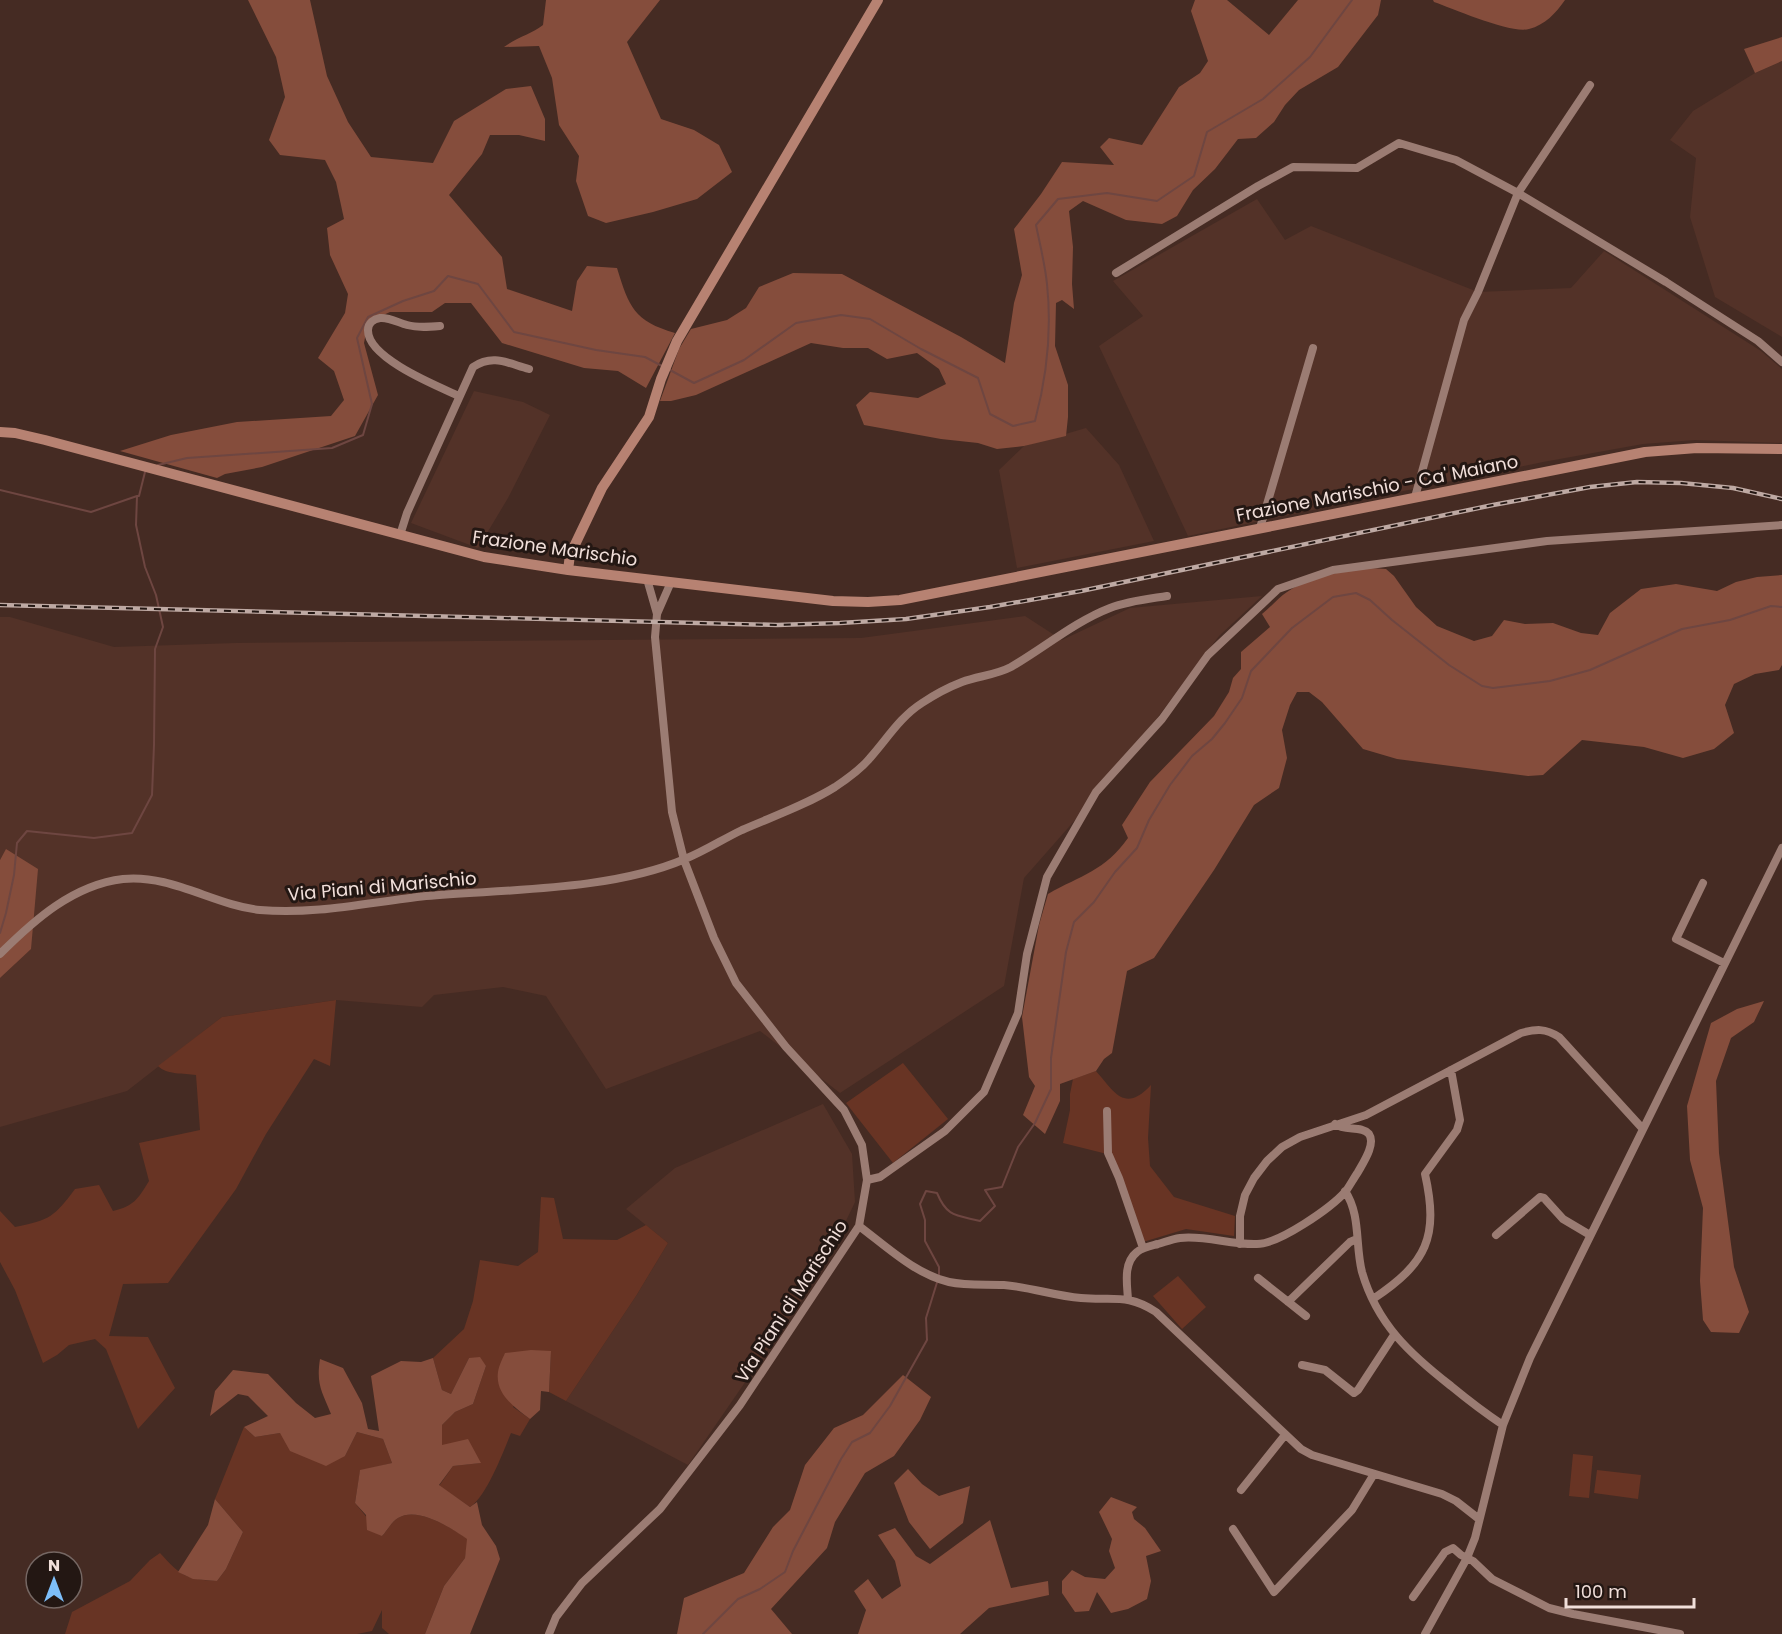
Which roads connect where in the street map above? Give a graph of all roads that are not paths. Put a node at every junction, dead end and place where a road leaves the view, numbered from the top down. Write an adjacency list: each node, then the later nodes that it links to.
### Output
1 (878, 0): 16 (main road)
2 (1590, 85): 3 (street)
3 (1518, 193): 4 (street); 7 (street); 12 (street)
4 (1116, 273)
5 (440, 327): 9 (street)
6 (1313, 348): 14 (street)
7 (1782, 362)
8 (529, 369): 9 (street)
9 (459, 396): 15 (street)
10 (0, 432): 15 (main road, Frazione Marischio)
11 (1782, 449): 12 (main road, Frazione Marischio - Ca' Maiano)
12 (1415, 497): 14 (main road, Frazione Marischio - Ca' Maiano)
13 (1782, 525): 31 (street)
14 (1260, 528): 19 (main road, Frazione Marischio - Ca' Maiano)
15 (400, 534): 16 (main road, Frazione Marischio)
16 (568, 570): 17 (main road, Frazione Marischio)
17 (647, 579): 18 (main road, Frazione Marischio); 21 (street)
18 (671, 582): 19 (main road, Frazione Marischio); 21 (street)
19 (981, 584)
20 (1167, 596): 23 (street, Via Piani di Marischio)
21 (657, 614): 23 (street, Via Piani di Marischio)
22 (1782, 848): 26 (street)
23 (684, 860): 25 (street, Via Piani di Marischio); 31 (street, Via Piani di Marischio)
24 (1703, 883): 26 (street)
25 (0, 954)
26 (1724, 963): 30 (street)
27 (1451, 1070): 29 (street); 30 (street); 41 (street)
28 (1107, 1111): 38 (street)
29 (1335, 1124): 32 (street); 37 (street)
30 (1642, 1128): 35 (street)
31 (867, 1180): 33 (street, Via Piani di Marischio)
32 (1345, 1191): 36 (street); 37 (street)
33 (860, 1226): 40 (street); 54 (street, Via Piani di Marischio)
34 (1496, 1235): 35 (street)
35 (1590, 1235): 46 (street)
36 (1357, 1239): 41 (street); 42 (street)
37 (1240, 1244): 38 (street)
38 (1143, 1248): 40 (street)
39 (1258, 1278): 42 (street)
40 (1128, 1299): 47 (street)
41 (1373, 1299): 44 (street)
42 (1288, 1302): 43 (street)
43 (1306, 1316)
44 (1394, 1335): 45 (street); 46 (street)
45 (1302, 1365)
46 (1503, 1425): 50 (street)
47 (1285, 1435): 48 (street); 49 (street)
48 (1374, 1474): 50 (street); 51 (street)
49 (1241, 1490)
50 (1479, 1519): 52 (street)
51 (1233, 1529)
52 (1467, 1557): 53 (street); 55 (street); 56 (street)
53 (1413, 1597)
54 (549, 1634)
55 (1425, 1634)
56 (1680, 1634)

